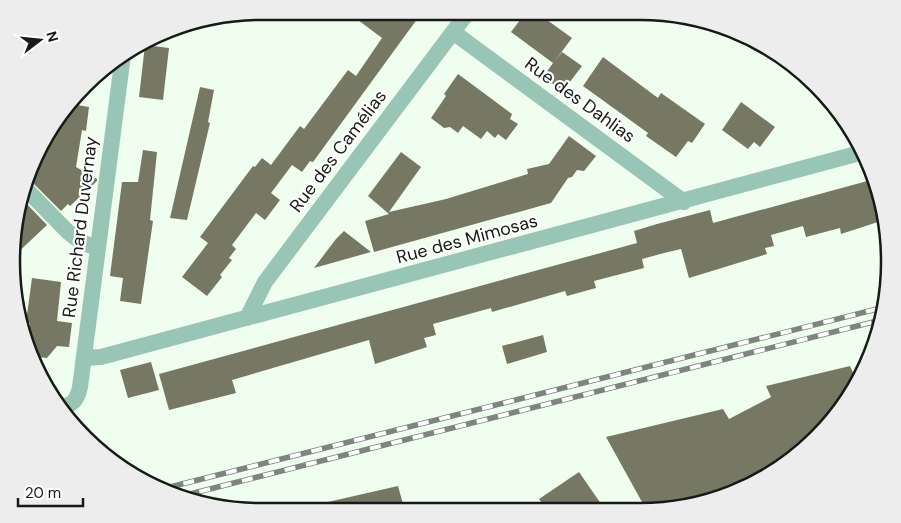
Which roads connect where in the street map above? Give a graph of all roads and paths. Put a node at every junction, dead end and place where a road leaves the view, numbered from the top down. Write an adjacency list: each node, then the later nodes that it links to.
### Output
1 (462, 20): 2 (street, Rue des Camélias)
2 (453, 32): 6 (street, Rue des Dahlias); 8 (street, Rue des Camélias)
3 (122, 65): 7 (street, Rue Richard Duvernay)
4 (856, 154): 6 (street, Rue des Mimosas)
5 (30, 193): 7 (street)
6 (684, 202): 8 (street, Rue des Mimosas)
7 (97, 248): 9 (street, Rue Richard Duvernay)
8 (247, 318): 9 (street, Rue des Mimosas)
9 (84, 358): 10 (street, Rue Richard Duvernay)
10 (67, 404)

